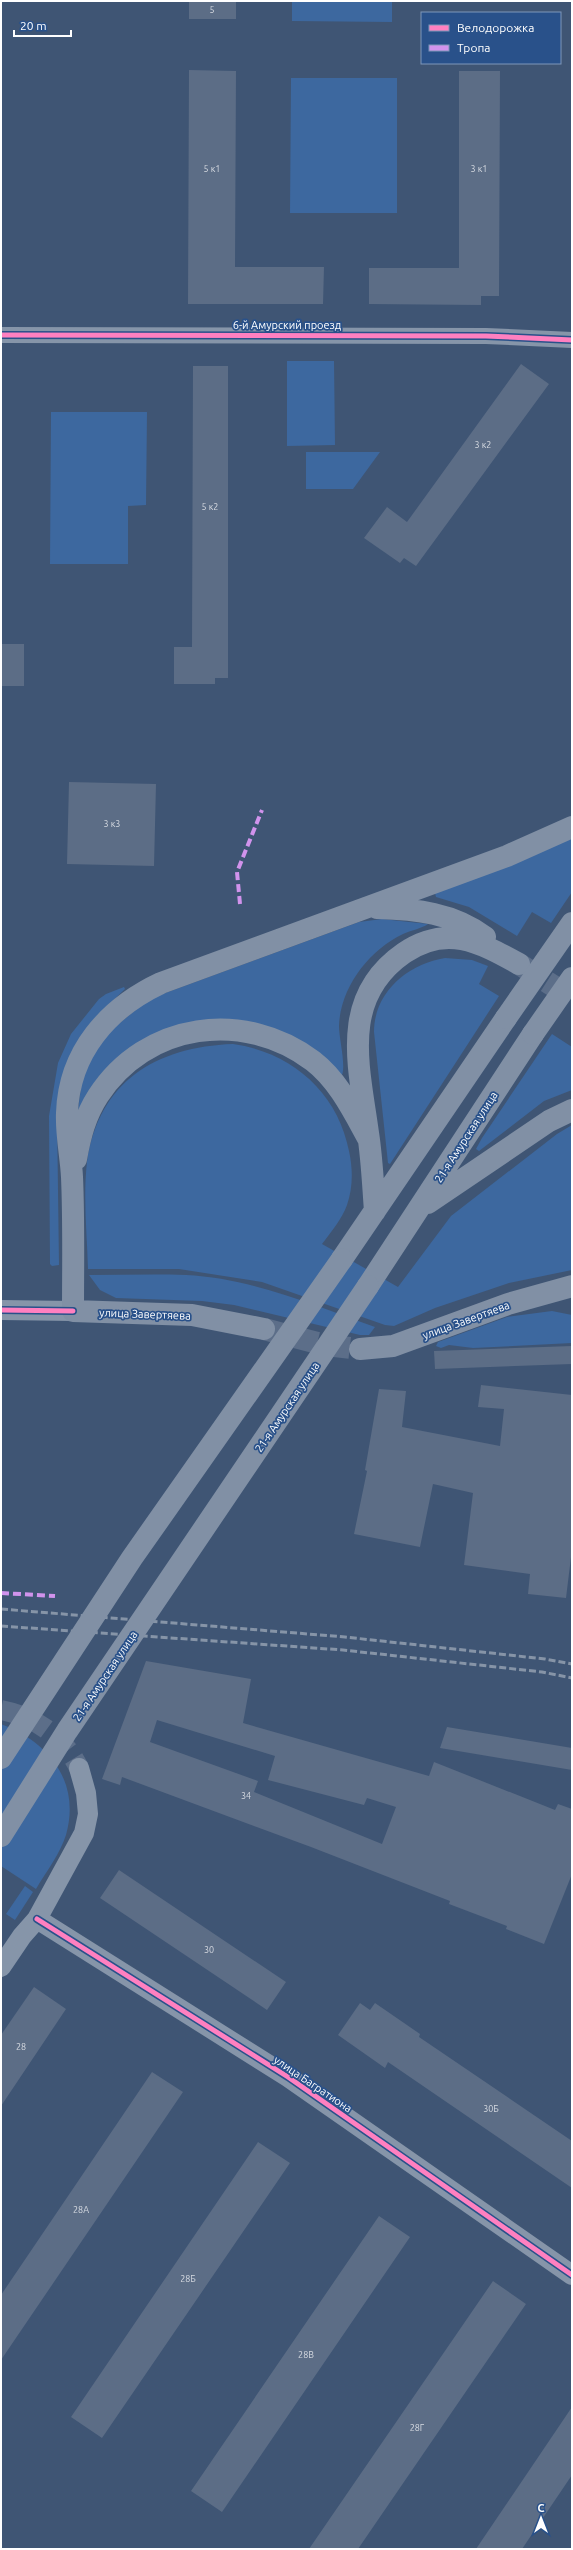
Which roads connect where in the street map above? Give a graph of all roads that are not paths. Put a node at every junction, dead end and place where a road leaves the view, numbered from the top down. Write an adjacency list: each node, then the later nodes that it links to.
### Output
1 (1, 335): 2 (street, 6-й Амурский проезд)
2 (572, 340)
3 (572, 827): 4 (main road)
4 (364, 908): 6 (main road); 11 (main road)
5 (572, 923): 13 (main road, bridge)
6 (498, 952): 7 (main road); 10 (main road)
7 (519, 964)
8 (572, 978): 12 (main road, 21-я Амурская улица, bridge)
9 (572, 1110): 12 (main road)
10 (369, 1140): 11 (main road); 13 (main road)
11 (72, 1176): 16 (main road)
12 (420, 1208): 21 (main road, 21-я Амурская улица, bridge)
13 (375, 1211): 19 (main road, bridge)
14 (572, 1286): 18 (main road, улица Завертяева)
15 (1, 1310): 16 (street)
16 (74, 1311): 17 (main road, улица Завертяева)
17 (264, 1329)
18 (360, 1349)
19 (1, 1758)
20 (79, 1768): 22 (street)
21 (1, 1836)
22 (37, 1919): 23 (street); 24 (street, улица Багратиона)
23 (1, 1966)
24 (572, 2275)

